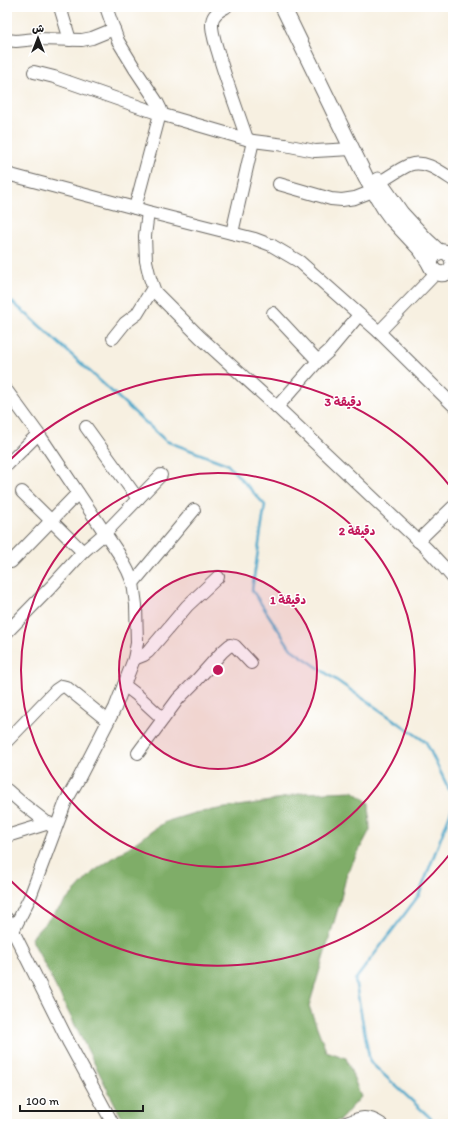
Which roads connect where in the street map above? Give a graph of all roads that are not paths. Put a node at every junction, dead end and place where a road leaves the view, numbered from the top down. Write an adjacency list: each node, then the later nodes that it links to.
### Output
1 (60, 7): 8 (street)
2 (106, 7): 6 (street)
3 (226, 7): 11 (street)
4 (283, 7): 12 (main road)
5 (293, 7): 16 (main road)
6 (114, 29): 8 (street); 10 (street)
7 (7, 40): 8 (street)
8 (70, 40)
9 (34, 72): 10 (street)
10 (160, 114): 11 (street); 17 (street)
11 (250, 140): 12 (street); 19 (street)
12 (352, 149): 16 (main road)
13 (7, 174): 17 (street)
14 (453, 180): 16 (street)
15 (279, 184): 16 (street)
16 (376, 187): 20 (main road)
17 (135, 208): 18 (street)
18 (148, 212): 19 (street); 21 (street)
19 (232, 233): 23 (street)
20 (446, 263): 24 (street)
21 (153, 288): 25 (street); 29 (street)
22 (273, 312): 26 (street)
23 (359, 315): 24 (street); 26 (street)
24 (379, 332): 28 (street)
25 (113, 338)
26 (318, 362): 29 (street)
27 (7, 391): 31 (street)
28 (453, 405)
29 (277, 407): 41 (street)
30 (86, 427): 36 (street)
31 (38, 434): 32 (street); 35 (street)
32 (7, 465)
33 (161, 475): 36 (street)
34 (22, 492): 39 (street)
35 (78, 493): 39 (street); 40 (street)
36 (138, 499): 40 (street)
37 (453, 506): 41 (street)
38 (194, 510): 46 (street)
39 (52, 520): 42 (street); 43 (street)
40 (105, 533): 42 (street); 46 (street)
41 (418, 541): 45 (street)
42 (83, 552): 47 (street)
43 (11, 562)
44 (218, 577): 48 (street)
45 (453, 578)
46 (133, 583): 48 (street)
47 (7, 632)
48 (134, 659): 50 (street)
49 (251, 663): 51 (street)
50 (124, 685): 51 (street); 52 (street)
51 (163, 719): 54 (street)
52 (108, 721): 53 (street); 56 (street)
53 (7, 740)
54 (138, 753)
55 (7, 790): 56 (street)
56 (52, 826): 57 (street); 59 (street)
57 (7, 836)
58 (7, 919): 59 (street)
59 (13, 931): 60 (street)
60 (113, 1124)
61 (344, 1124): 62 (street)
62 (381, 1124)

